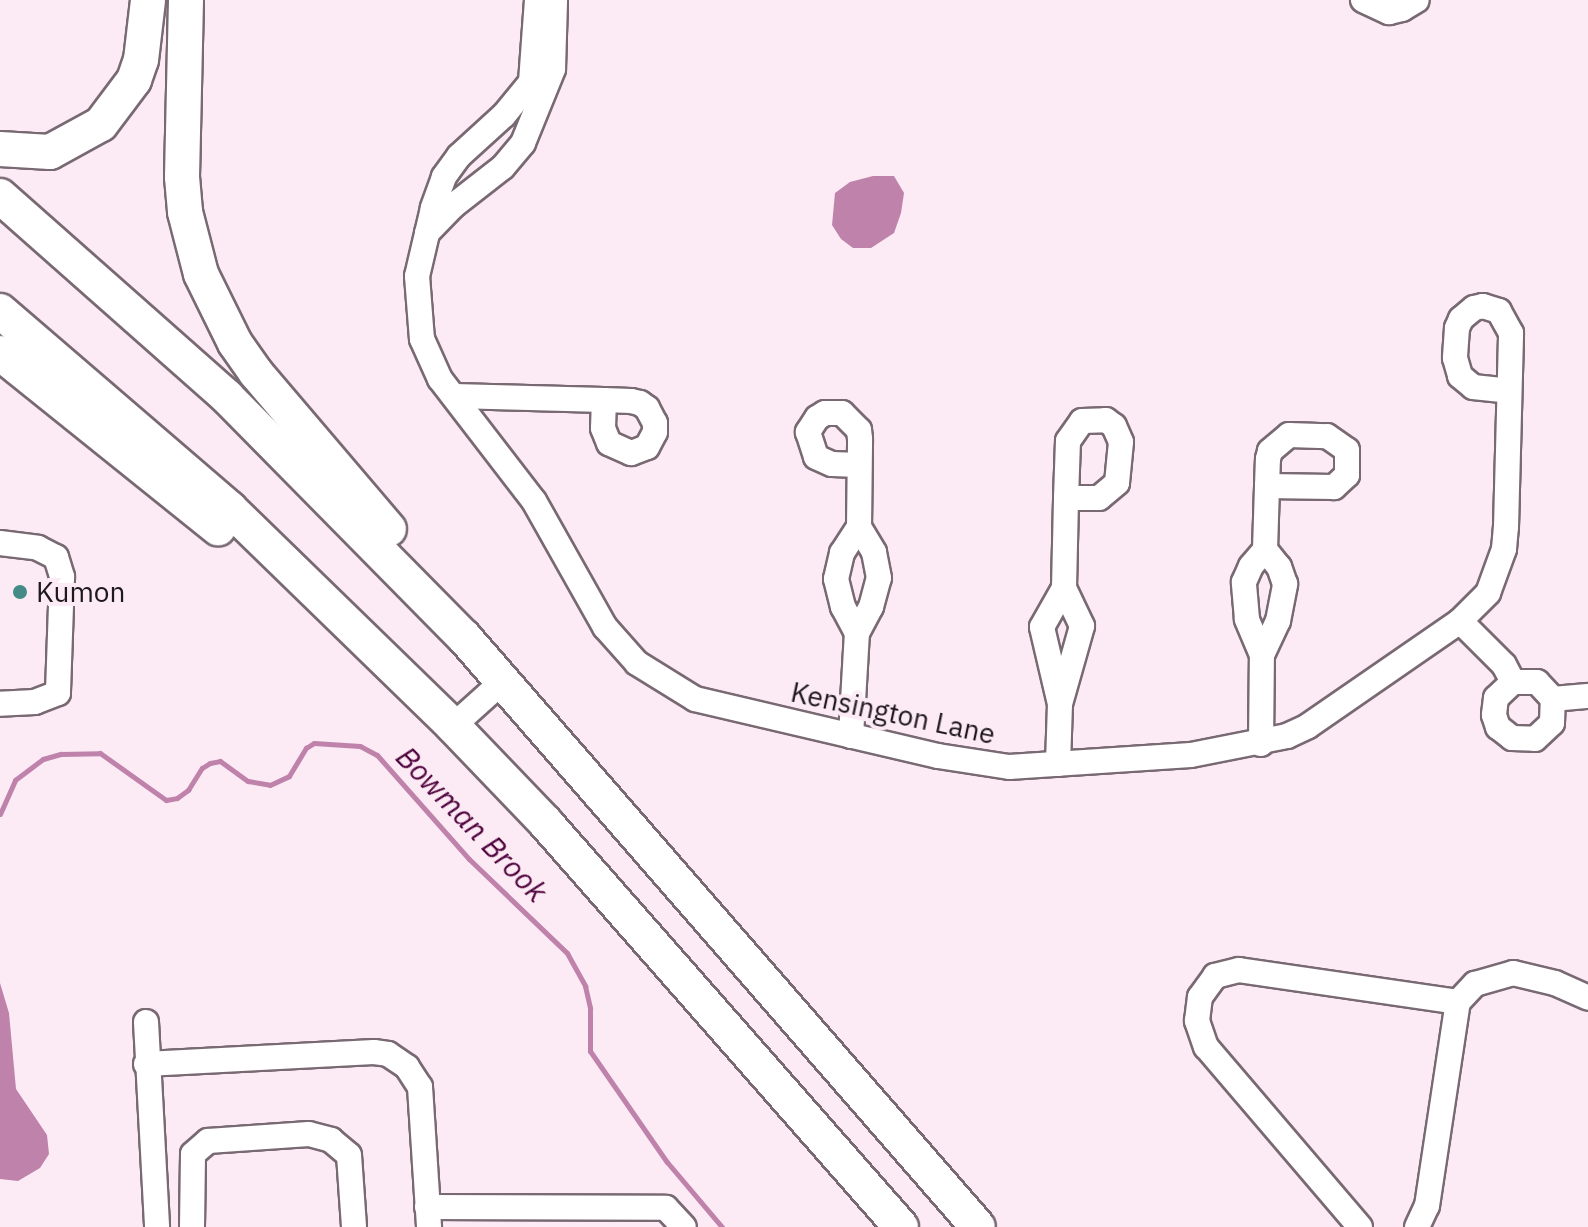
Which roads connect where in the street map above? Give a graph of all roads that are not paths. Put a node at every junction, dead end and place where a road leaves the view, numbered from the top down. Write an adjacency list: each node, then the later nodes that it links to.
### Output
1 (148, 0): 6 (highway)
2 (186, 0): 25 (highway)
3 (1363, 0): 4 (street)
4 (1417, 0)
5 (546, 10): 7 (street, Kensington Lane); 8 (street, Kensington Lane)
6 (0, 149)
7 (459, 156): 8 (street); 10 (street, Kensington Lane)
8 (483, 183): 10 (street, Kensington Lane)
9 (0, 196): 25 (highway)
10 (425, 235): 14 (street, Kensington Lane)
11 (0, 311): 33 (highway)
12 (0, 353): 37 (highway)
13 (1509, 391): 23 (street, Kensington Lane)
14 (454, 396): 15 (street); 34 (street, Kensington Lane)
15 (604, 400)
16 (859, 465): 19 (street)
17 (1267, 486): 21 (street)
18 (1066, 498): 22 (street)
19 (859, 527): 24 (street); 24 (street)
20 (0, 543): 31 (street)
21 (1265, 550): 26 (street); 26 (street)
22 (1064, 588): 32 (street); 32 (street)
23 (1460, 621): 28 (street); 35 (street, Kensington Lane)
24 (857, 633): 34 (street)
25 (464, 637): 27 (highway)
26 (1262, 655): 35 (street)
27 (502, 682): 33 (street); 48 (highway)
28 (1513, 682): 30 (street); 30 (street)
29 (1588, 696): 30 (street)
30 (1553, 699)
31 (0, 704)
32 (1060, 704): 36 (street)
33 (453, 726): 37 (highway)
34 (851, 736): 36 (street, Kensington Lane)
35 (1261, 744): 36 (street, Kensington Lane)
36 (1058, 764)
37 (545, 822): 47 (highway)
38 (1588, 998): 39 (street)
39 (1458, 1002): 49 (street); 50 (street)
40 (146, 1022): 41 (street)
41 (146, 1064): 42 (street); 43 (street)
42 (428, 1217): 46 (street)
43 (157, 1227)
44 (192, 1227): 45 (street)
45 (354, 1227)
46 (684, 1227)
47 (901, 1227)
48 (978, 1227)
49 (1360, 1227)
50 (1417, 1227)

